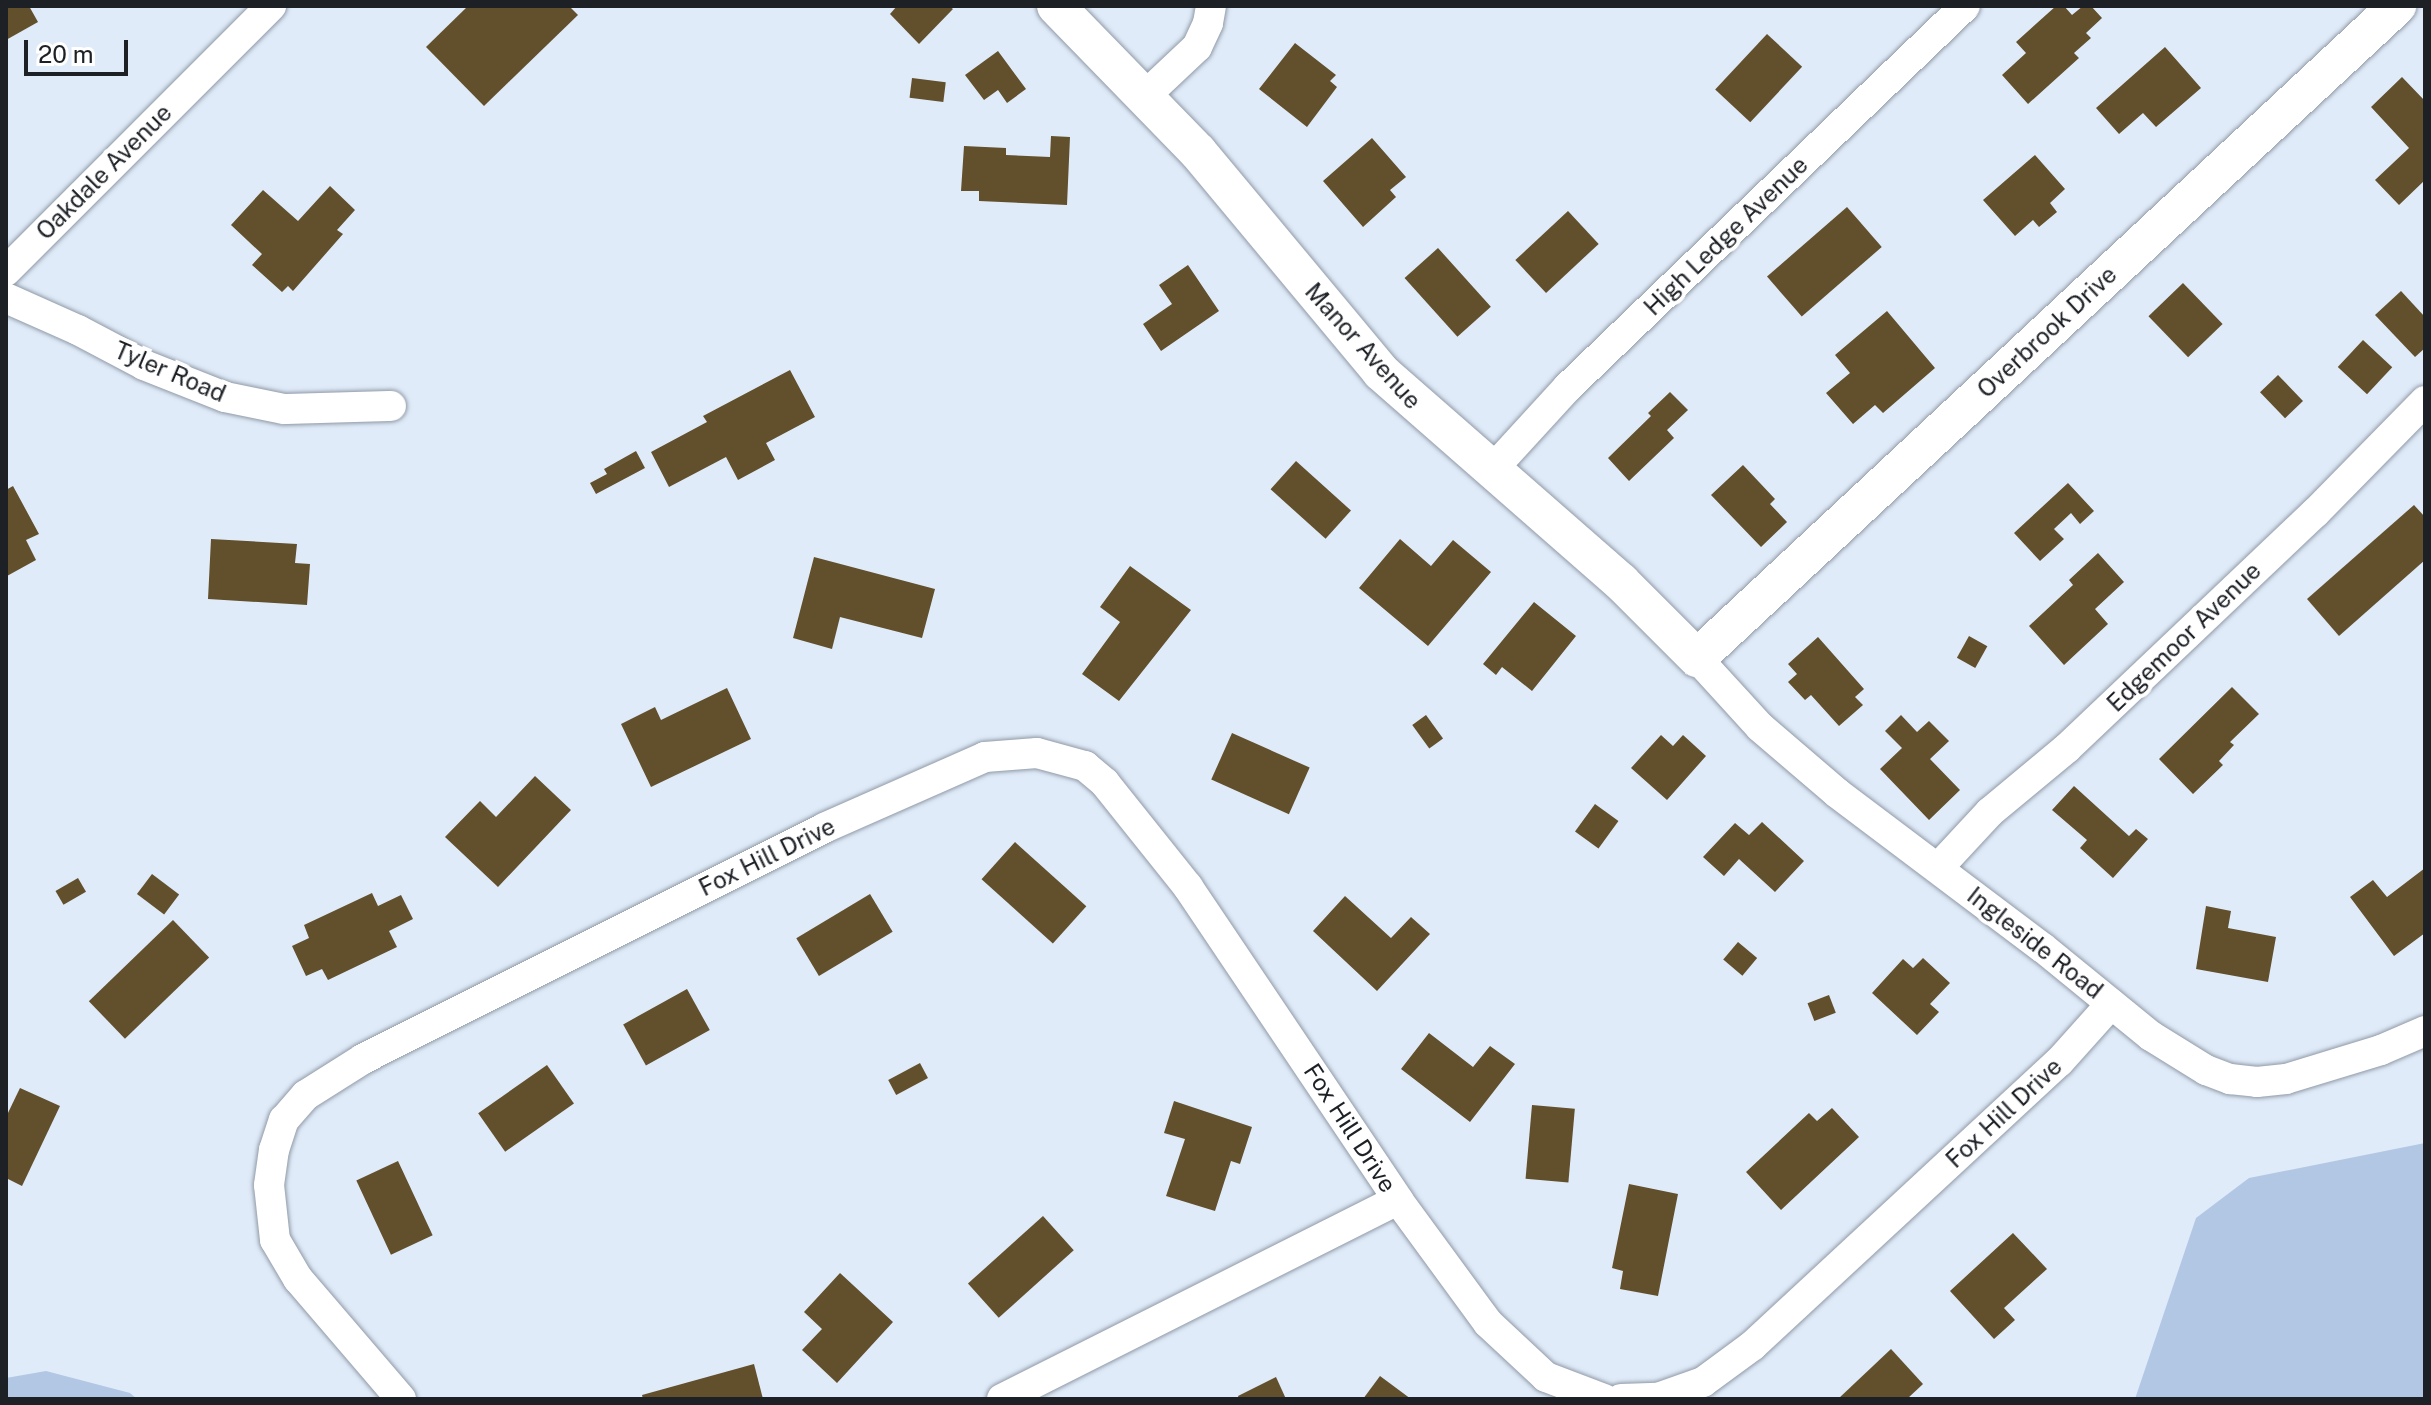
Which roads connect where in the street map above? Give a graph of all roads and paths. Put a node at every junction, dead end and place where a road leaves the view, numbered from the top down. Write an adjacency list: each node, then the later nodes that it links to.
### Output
1 (271, 6): 7 (street, Oakdale Avenue)
2 (1056, 6): 6 (street, Manor Avenue)
3 (1211, 6): 6 (street)
4 (1965, 6): 11 (street, High Ledge Avenue)
5 (2397, 6): 12 (street, Overbrook Drive)
6 (1146, 95): 11 (street, Manor Avenue)
7 (6, 271)
8 (6, 298): 10 (street, Tyler Road)
9 (2425, 401): 13 (street, Edgemoor Avenue)
10 (391, 406)
11 (1491, 471): 12 (street, Manor Avenue)
12 (1697, 658): 13 (street, Ingleside Road)
13 (1938, 868): 14 (street, Ingleside Road)
14 (2111, 1004): 15 (street, Ingleside Road); 20 (street, Fox Hill Drive)
15 (2425, 1031)
16 (1398, 1200): 17 (street, Fox Hill Drive); 18 (street, Fox Hill Drive); 19 (street, Fox Hill Drive)
17 (401, 1399)
18 (1002, 1399)
19 (1604, 1399)
20 (1621, 1399)

